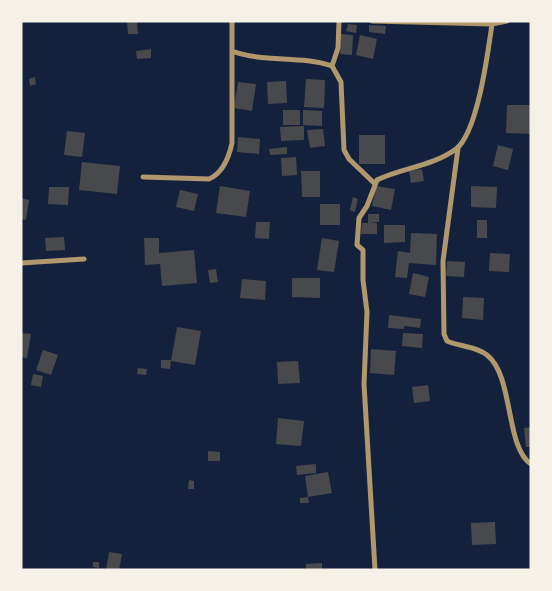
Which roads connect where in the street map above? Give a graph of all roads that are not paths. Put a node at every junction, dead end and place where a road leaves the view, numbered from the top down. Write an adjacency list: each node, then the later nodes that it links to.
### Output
1 (232, 21): 6 (street)
2 (339, 21): 7 (street)
3 (372, 21): 5 (street)
4 (508, 21): 5 (street)
5 (492, 24): 8 (street)
6 (232, 51): 7 (street); 9 (street)
7 (332, 66): 10 (street)
8 (458, 148): 10 (street); 13 (street)
9 (143, 177)
10 (374, 183): 14 (street)
11 (84, 259): 12 (street)
12 (21, 263)
13 (531, 464)
14 (375, 570)

